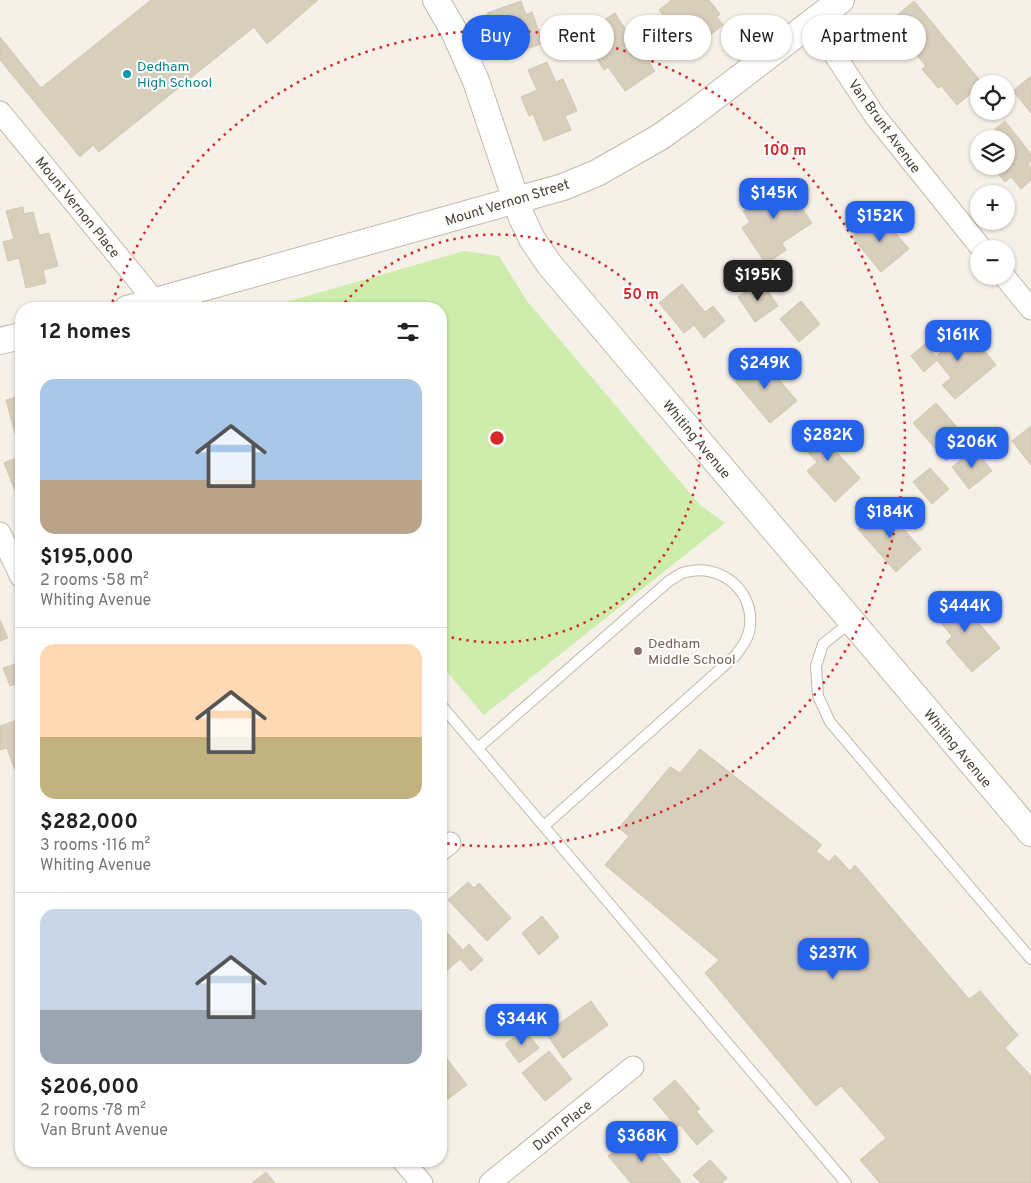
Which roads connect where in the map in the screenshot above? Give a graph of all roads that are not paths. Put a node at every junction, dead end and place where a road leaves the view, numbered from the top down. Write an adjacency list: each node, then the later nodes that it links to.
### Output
1 (436, 0): 7 (street, Whiting Avenue)
2 (841, 0): 3 (street, Mount Vernon Street)
3 (822, 15)
4 (802, 30): 7 (street, Mount Vernon Street)
5 (838, 60): 8 (street, Van Brunt Avenue)
6 (0, 112): 10 (street, Mount Vernon Place)
7 (516, 200): 11 (street, Mount Vernon Street); 17 (street, Whiting Avenue)
8 (975, 240)
9 (1011, 285): 12 (street)
10 (154, 302)
11 (166, 302)
12 (1031, 309)
13 (15, 337): 14 (street)
14 (0, 341)
15 (0, 533): 16 (street)
16 (15, 564)
17 (851, 622): 21 (street, Whiting Avenue); 22 (lane)
18 (447, 712): 19 (lane)
19 (478, 748): 20 (lane); 20 (lane)
20 (544, 826): 27 (lane)
21 (1031, 833)
22 (1031, 959)
23 (633, 1067): 26 (street, Dunn Place)
24 (408, 1167): 25 (street)
25 (422, 1183)
26 (490, 1183)
27 (846, 1183)

